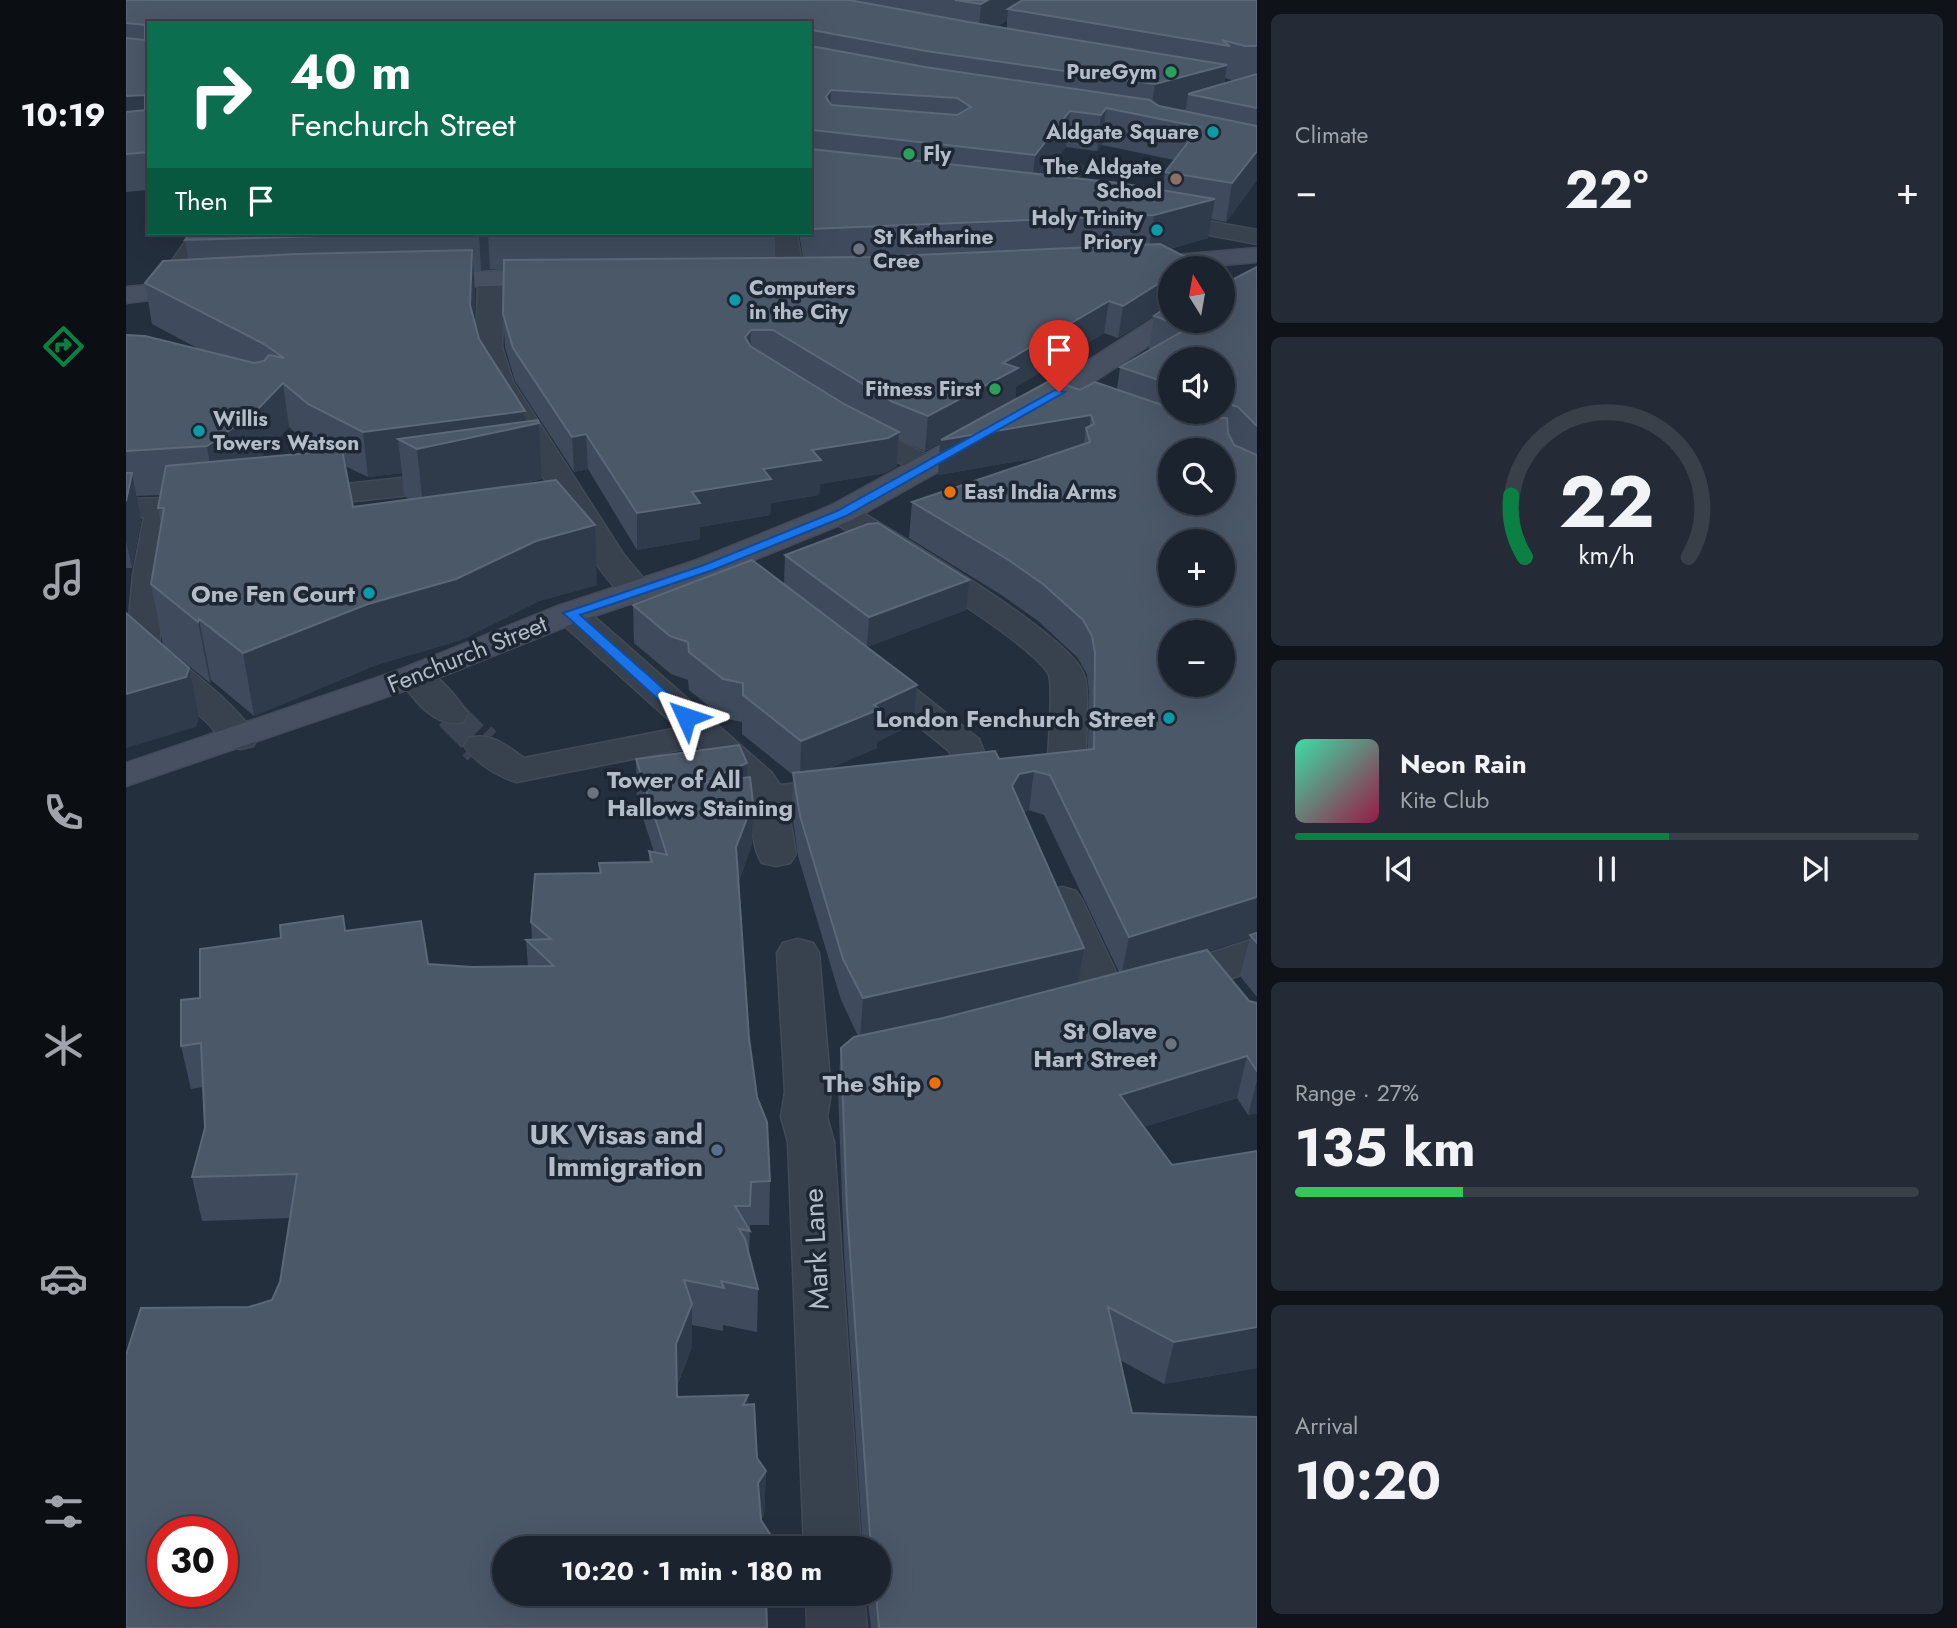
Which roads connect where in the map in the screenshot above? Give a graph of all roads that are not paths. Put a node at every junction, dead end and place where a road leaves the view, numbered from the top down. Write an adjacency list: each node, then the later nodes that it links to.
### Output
1 (1134, 215): 4 (street)
2 (202, 235): 15 (street)
3 (785, 235): 12 (street)
4 (1257, 238): 5 (street)
5 (1236, 256)
6 (1117, 267): 7 (street)
7 (1158, 268)
8 (491, 279): 9 (street); 13 (street); 21 (street)
9 (584, 279)
10 (818, 279): 12 (street)
11 (766, 280): 12 (street)
12 (791, 280)
13 (393, 281)
14 (219, 287): 15 (street)
15 (175, 290): 16 (street)
16 (126, 295)
17 (1158, 327): 18 (street, Fenchurch Street)
18 (1059, 392): 19 (street); 22 (street, Fenchurch Street)
19 (1095, 405)
20 (829, 415): 22 (street)
21 (552, 464): 24 (street); 28 (street)
22 (927, 466): 25 (street, Fenchurch Street)
23 (126, 508): 24 (street)
24 (161, 509): 34 (street)
25 (841, 513): 26 (street, Fenchurch Street); 30 (street)
26 (728, 560): 27 (street); 28 (street, Fenchurch Street)
27 (758, 583)
28 (638, 591): 29 (street, Fenchurch Street)
29 (570, 613): 31 (street, Fenchurch Street); 33 (street)
30 (847, 652)
31 (403, 672): 32 (street); 34 (street, Fenchurch Street)
32 (450, 714)
33 (705, 734): 35 (street); 38 (street)
34 (240, 738): 36 (street, Fenchurch Street)
35 (482, 747)
36 (126, 775)
37 (878, 787): 38 (street)
38 (768, 798): 39 (street)
39 (776, 854)
40 (1044, 861): 41 (street)
41 (1257, 951)
42 (798, 953): 43 (street, Mark Lane)
43 (832, 1536)
44 (836, 1606): 45 (street)
45 (837, 1628)

